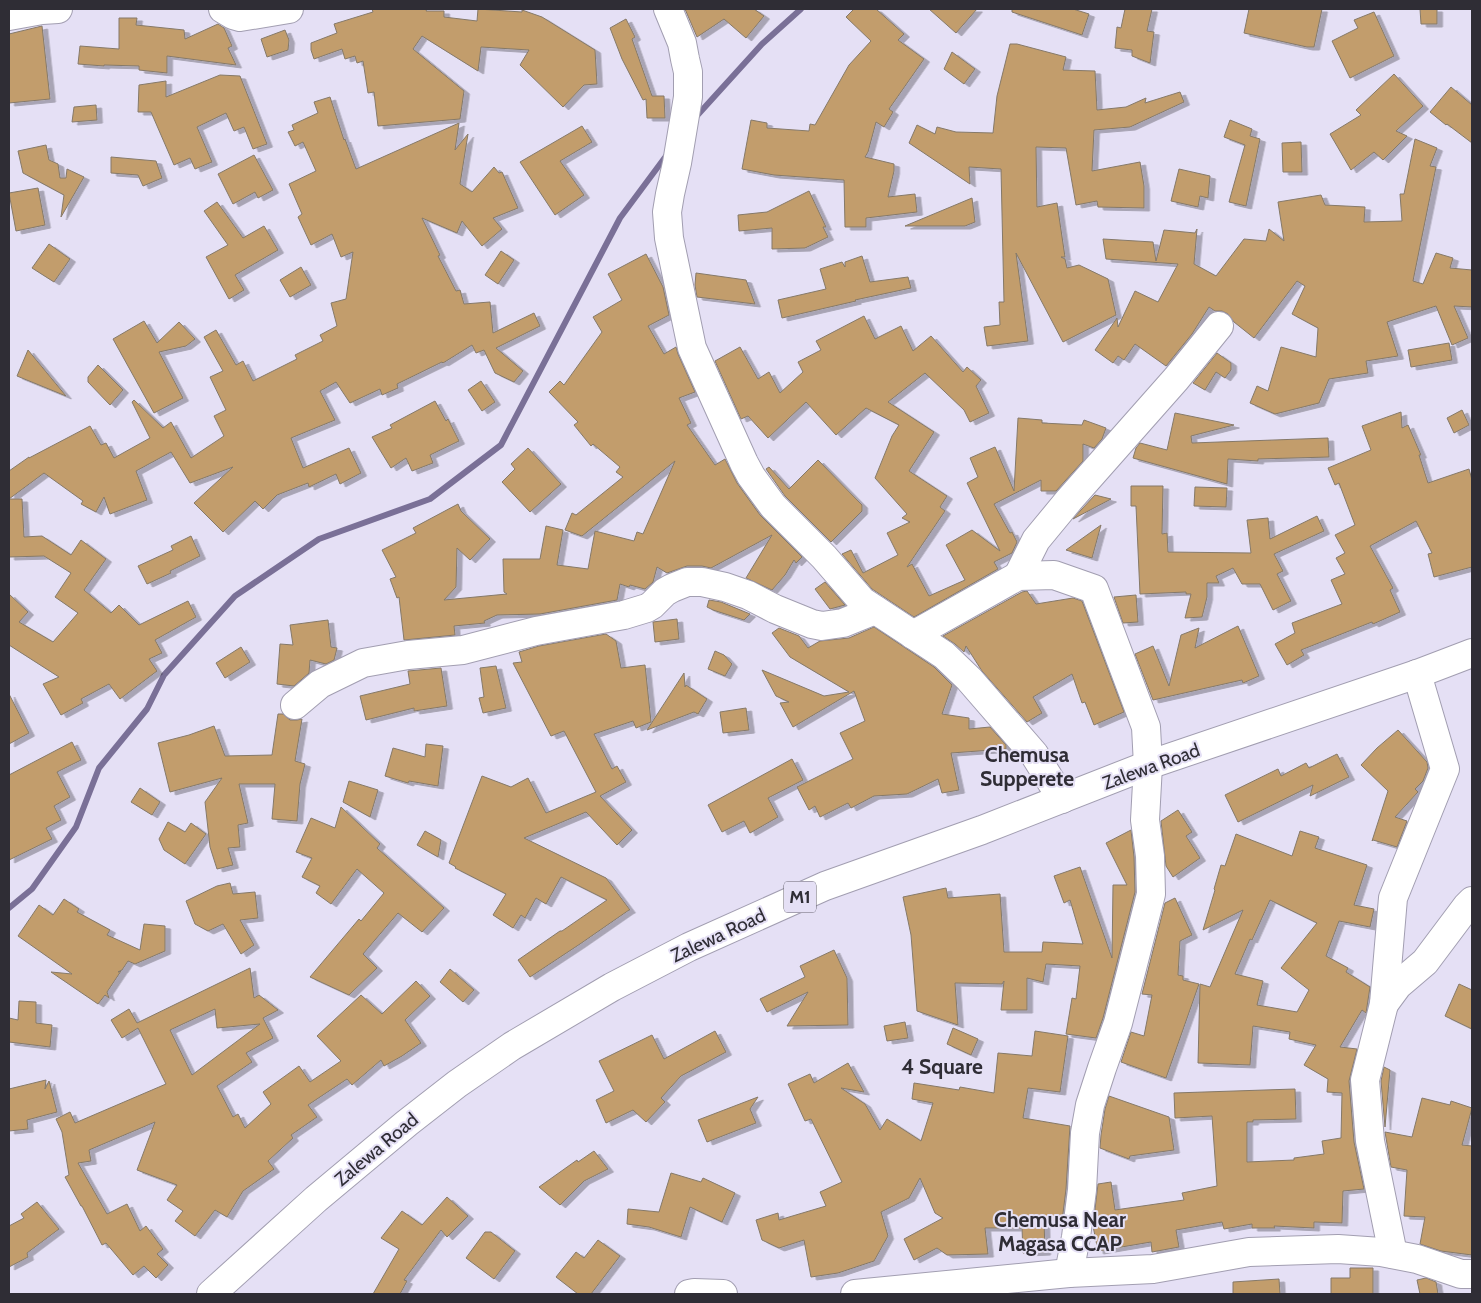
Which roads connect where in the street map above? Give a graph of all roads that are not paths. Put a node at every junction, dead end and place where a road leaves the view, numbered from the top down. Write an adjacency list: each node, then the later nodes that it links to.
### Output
1 (58, 9): 5 (main road)
2 (223, 9): 3 (main road)
3 (289, 9)
4 (668, 9): 8 (main road)
5 (9, 16)
6 (1219, 326): 7 (main road)
7 (1018, 576): 9 (main road); 13 (main road)
8 (875, 610): 9 (main road); 12 (main road)
9 (913, 635): 14 (main road)
10 (1472, 653): 11 (main road, Zalewa Road / M1)
11 (1418, 674): 13 (main road, Zalewa Road / M1); 16 (main road)
12 (295, 705)
13 (1148, 766): 14 (main road, Zalewa Road / M1); 18 (main road)
14 (1062, 799): 20 (main road, Zalewa Road / M1)
15 (1472, 901): 16 (main road)
16 (1384, 1004): 17 (main road)
17 (1392, 1254): 18 (main road); 19 (main road)
18 (1069, 1273): 23 (main road)
19 (1462, 1281)
20 (210, 1294)
21 (689, 1294): 22 (main road)
22 (723, 1294)
23 (855, 1294)

